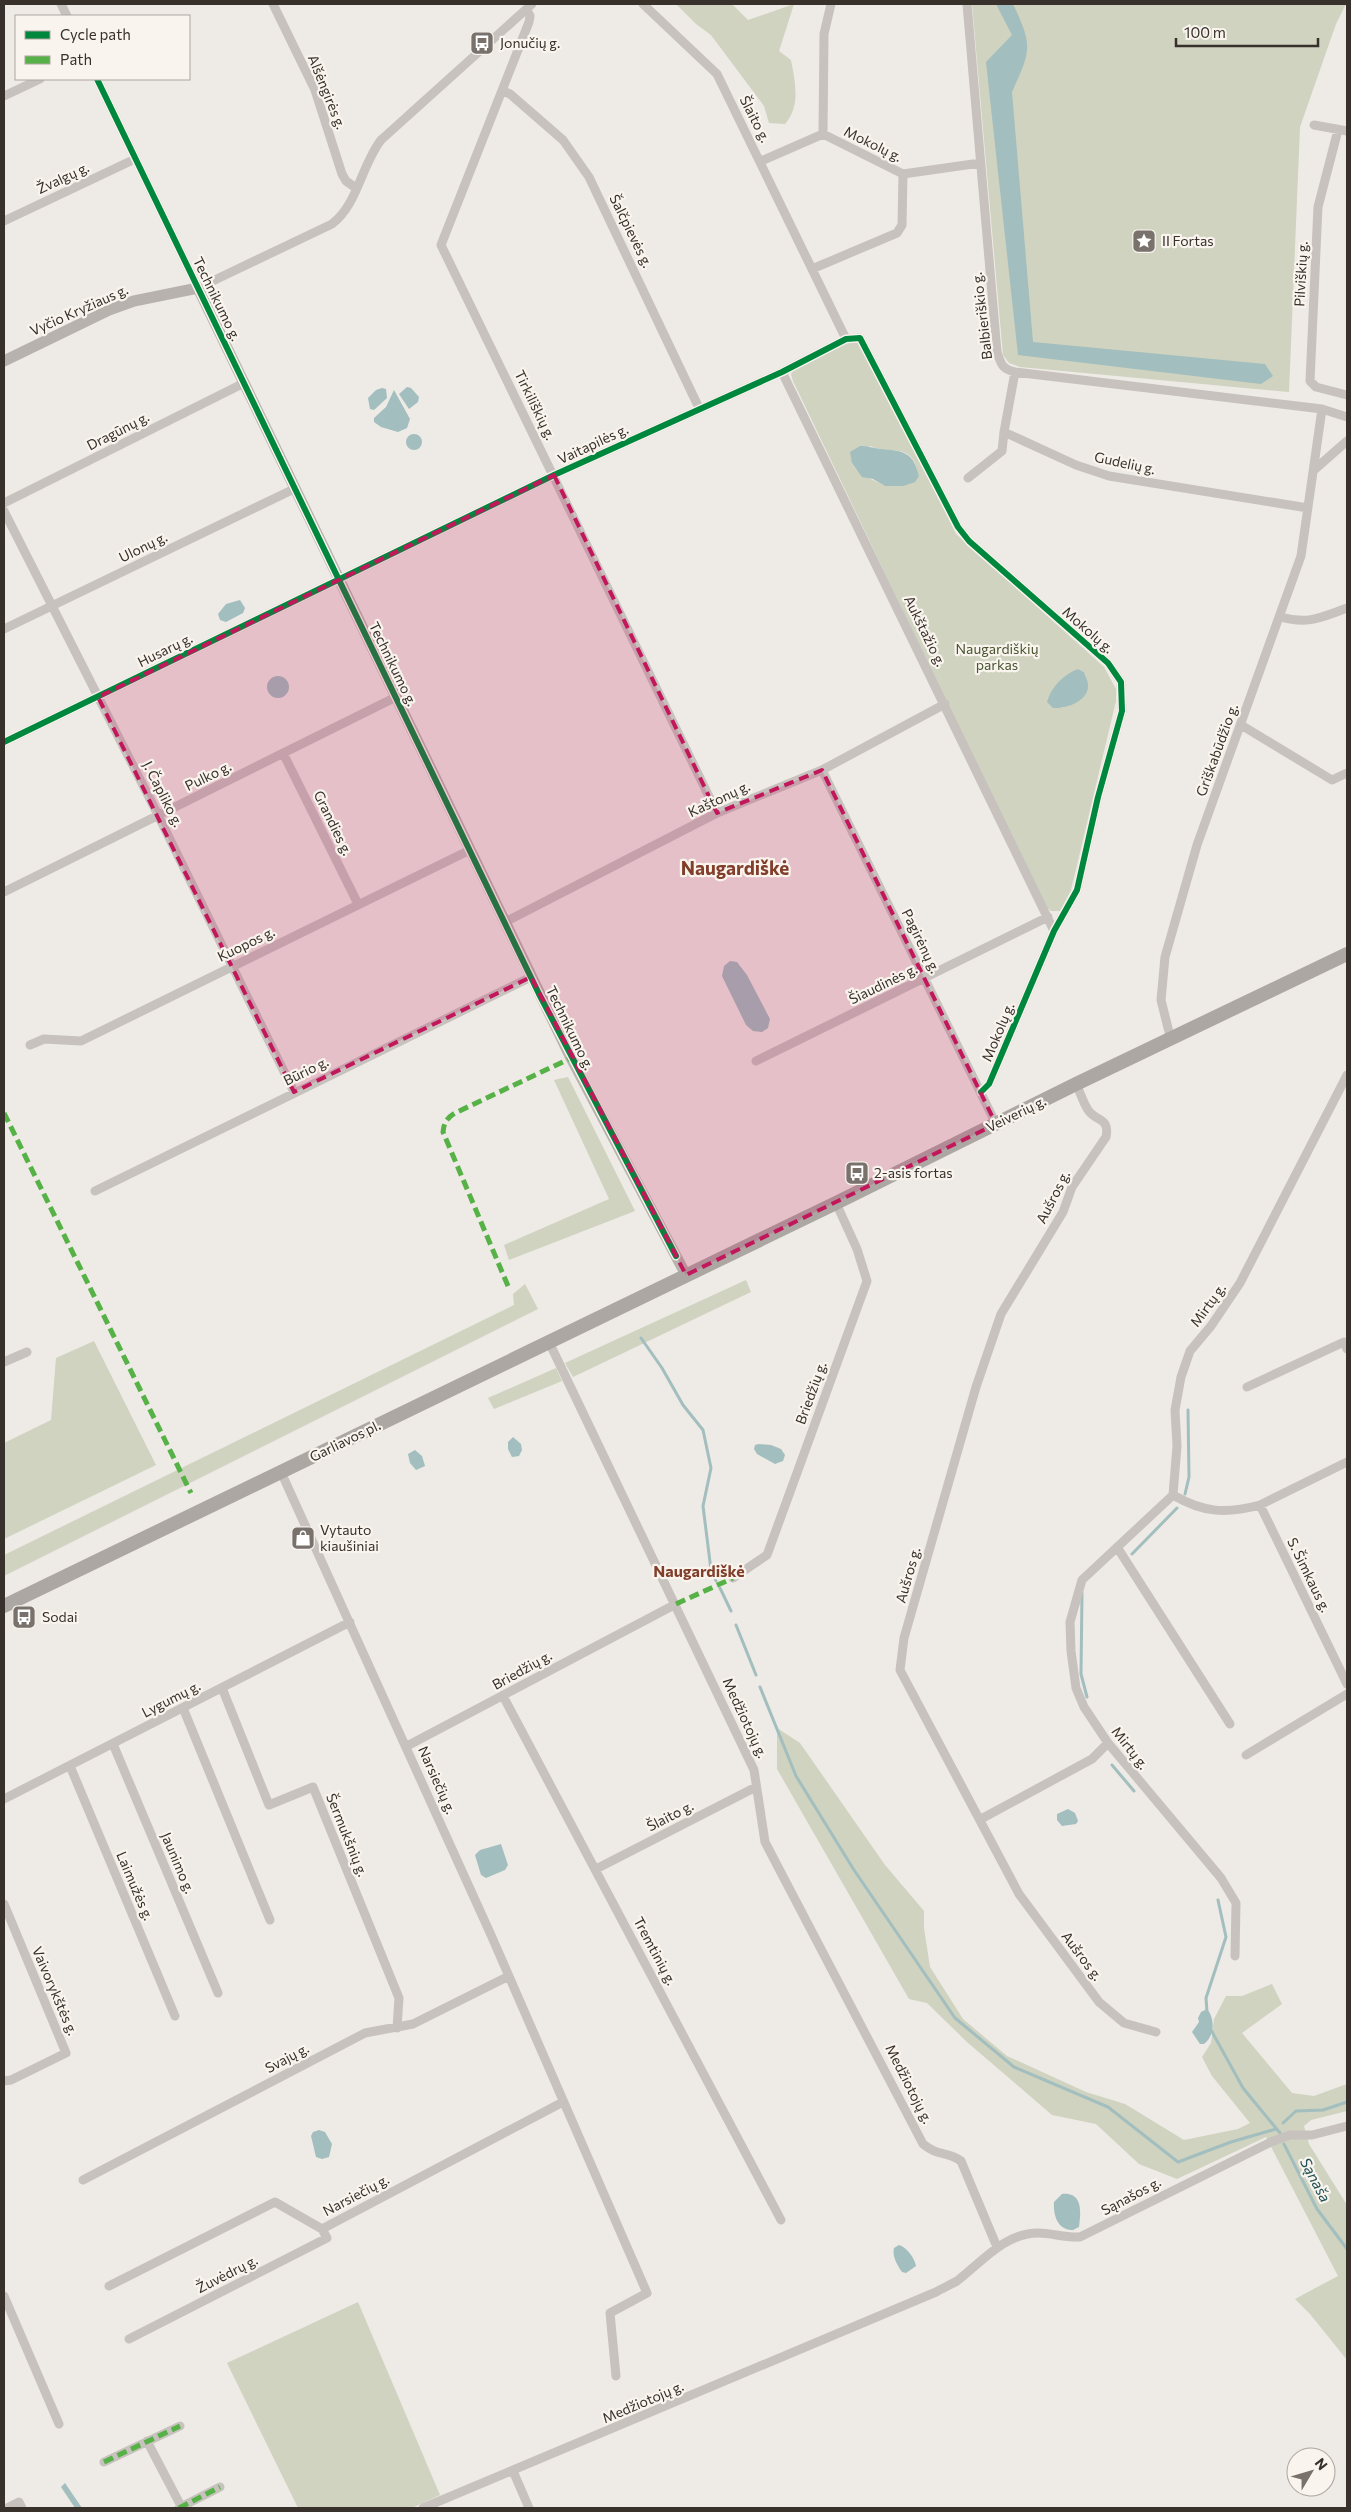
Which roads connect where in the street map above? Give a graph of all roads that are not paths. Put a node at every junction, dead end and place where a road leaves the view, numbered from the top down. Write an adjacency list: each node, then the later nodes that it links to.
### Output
1 (272, 4): 17 (street, Alšėngirės g.)
2 (643, 4): 14 (street, Šlaito g.)
3 (831, 4): 12 (street, Mokolų g.)
4 (967, 4): 15 (street, Balbieriškio g.)
5 (529, 7): 8 (street, Tirkiliškių g.); 17 (street)
6 (38, 80): 9 (street)
7 (97, 80): 13 (street, Technikumo g.)
8 (503, 91): 28 (street, Šalčpievės g.); 34 (street, Tirkiliškių g.)
9 (4, 96)
10 (1314, 125): 11 (street, Pilviškių g.)
11 (1343, 130): 27 (street, Pilviškių g.)
12 (823, 134): 14 (street); 16 (street, Mokolų g.)
13 (135, 159): 18 (street, Žvalgų g.); 20 (street, Technikumo g.)
14 (761, 161): 19 (street, Šlaito g.)
15 (980, 163): 16 (street); 25 (street, Balbieriškio g.)
16 (903, 174): 19 (street, Mokolų g.)
17 (356, 188): 20 (street)
18 (4, 221)
19 (812, 269): 21 (street)
20 (198, 288): 23 (street, Vyčio Kryžiaus g.); 26 (street, Technikumo g.)
21 (846, 338): 22 (street, Vaitapilės g.); 24 (street, Vaitapilės g.)
22 (860, 338): 60 (street, Mokolų g.)
23 (4, 361)
24 (782, 372): 28 (street, Vaitapilės g.); 47 (street, Aukštažio g.)
25 (1015, 372): 29 (street); 31 (street)
26 (244, 383): 36 (street, Technikumo g.); 37 (street, Dragūnų g.)
27 (1347, 395)
28 (699, 408): 34 (street, Vaitapilės g.)
29 (1322, 409): 30 (street); 33 (street, Griškabūdžio g.)
30 (1347, 417)
31 (1004, 432): 35 (street); 38 (street, Gudelių g.)
32 (1347, 441): 33 (street)
33 (1314, 470): 38 (street, Griškabūdžio g.)
34 (554, 475): 40 (street, Vaitapilės g.); 53 (street, Tirkiliškių g.)
35 (968, 478)
36 (294, 489): 40 (street, Technikumo g.); 41 (street, Ulonų g.)
37 (4, 503)
38 (1308, 508): 43 (street, Griškabūdžio g.)
39 (4, 511): 41 (street, J. Čapliko g.)
40 (338, 579): 45 (street, Husarų g.); 46 (street, Technikumo g.)
41 (52, 606): 44 (street, Ulonų g.); 45 (street, J. Čapliko g.)
42 (1347, 608): 43 (street)
43 (1280, 617): 48 (street, Griškabūdžio g.)
44 (4, 629)
45 (98, 697): 49 (street, Husarų g.); 54 (street, J. Čapliko g.)
46 (396, 697): 50 (street, Pulko g.); 55 (street, Technikumo g.)
47 (945, 704): 51 (street, Kaštonų g.); 58 (street, Aukštažio g.)
48 (1241, 725): 52 (street); 65 (street, Griškabūdžio g.)
49 (4, 742)
50 (284, 755): 54 (street, Pulko g.); 57 (street, Grandies g.)
51 (822, 770): 53 (street, Kaštonų g.); 64 (street, Pagirėnų g.)
52 (1347, 773)
53 (718, 813): 59 (street, Kaštonų g.)
54 (158, 815): 56 (street, Pulko g.); 62 (street, J. Čapliko g.)
55 (470, 850): 57 (street, Kuopos g.); 59 (street, Technikumo g.)
56 (4, 892)
57 (358, 904): 62 (street, Kuopos g.)
58 (1048, 917): 60 (street, Aukštažio g.); 64 (street, Šiaudinės g.)
59 (505, 922): 63 (street, Technikumo g.)
60 (1054, 931): 71 (street, Mokolų g.)
61 (1347, 954): 65 (main road, Veiverių g.)
62 (232, 967): 66 (street, Kuopos g.); 70 (street, J. Čapliko g.)
63 (531, 977): 70 (street, Būrio g.); 75 (street, Technikumo g.)
64 (925, 979): 67 (street, Šiaudinės g.); 71 (street, Pagirėnų g.)
65 (1171, 1040): 69 (main road, Veiverių g.)
66 (30, 1045)
67 (756, 1061)
68 (1347, 1075): 83 (street, Mirtų g.)
69 (1076, 1084): 72 (main road, Veiverių g.); 103 (street, Aušros g.)
70 (294, 1092): 73 (street, Būrio g.)
71 (981, 1092): 72 (street, Pagirėnų g.)
72 (996, 1124): 74 (main road, Veiverių g.)
73 (95, 1191)
74 (836, 1203): 75 (main road, Veiverių g.); 86 (street, Briedžių g.)
75 (686, 1276): 76 (main road, Garliavos pl.)
76 (549, 1342): 82 (main road, Garliavos pl.); 87 (street, Medžiotojų g.)
77 (1346, 1346): 80 (street)
78 (27, 1352): 79 (street)
79 (4, 1362)
80 (1247, 1387)
81 (1347, 1462): 84 (street)
82 (281, 1472): 88 (main road, Garliavos pl.); 89 (street, Narsiečių g.)
83 (1173, 1495): 84 (street); 85 (street, Mirtų g.)
84 (1260, 1505): 90 (street, S. Šimkaus g.)
85 (1117, 1547): 95 (street); 96 (street, Mirtų g.)
86 (733, 1578)
87 (676, 1604): 93 (street, Briedžių g.); 101 (street, Medžiotojų g.)
88 (4, 1606)
89 (350, 1622): 91 (street, Lygumų g.); 98 (street, Narsiečių g.)
90 (1347, 1684)
91 (222, 1688): 94 (street, Lygumų g.); 111 (street, Šermukšnių g.)
92 (1347, 1694): 99 (street)
93 (503, 1696): 98 (street, Briedžių g.); 104 (street, Tremtinių g.)
94 (183, 1708): 97 (street, Lygumų g.); 106 (street)
95 (1230, 1724)
96 (1108, 1743): 103 (street); 107 (street, Mirtų g.)
97 (113, 1744): 100 (street, Lygumų g.); 109 (street, Jaunimo g.)
98 (407, 1746): 108 (street, Narsiečių g.)
99 (1246, 1755)
100 (70, 1766): 102 (street, Lygumų g.); 110 (street, Laimužės g.)
101 (756, 1787): 104 (street, Šlaito g.); 119 (street, Medžiotojų g.)
102 (4, 1799)
103 (981, 1820): 112 (street, Aušros g.)
104 (596, 1869): 117 (street, Tremtinių g.)
105 (4, 1904): 113 (street, Vaivorykštės g.)
106 (270, 1920)
107 (1234, 1956)
108 (509, 1976): 111 (street, Svajų g.); 114 (street, Narsiečių g.)
109 (218, 1993)
110 (175, 2016)
111 (397, 2028): 116 (street, Svajų g.)
112 (1156, 2032)
113 (4, 2081)
114 (563, 2102): 118 (street, Narsiečių g.); 123 (street, Narsiečių g.)
115 (1347, 2126): 119 (street, Sąnašos g.)
116 (82, 2180)
117 (781, 2220)
118 (322, 2229): 120 (street, Narsiečių g.); 122 (street, Žuvėdrų g.)
119 (997, 2246): 128 (street, Medžiotojų g.)
120 (109, 2286)
121 (4, 2296): 124 (street)
122 (129, 2339)
123 (616, 2376)
124 (59, 2424)
125 (180, 2426): 126 (street)
126 (147, 2441): 127 (street); 132 (street)
127 (104, 2462)
128 (513, 2471): 133 (street, Medžiotojų g.); 134 (street)
129 (220, 2487): 132 (street)
130 (7, 2508): 131 (street)
131 (22, 2508)
132 (180, 2508)
133 (423, 2508)
134 (529, 2508)

